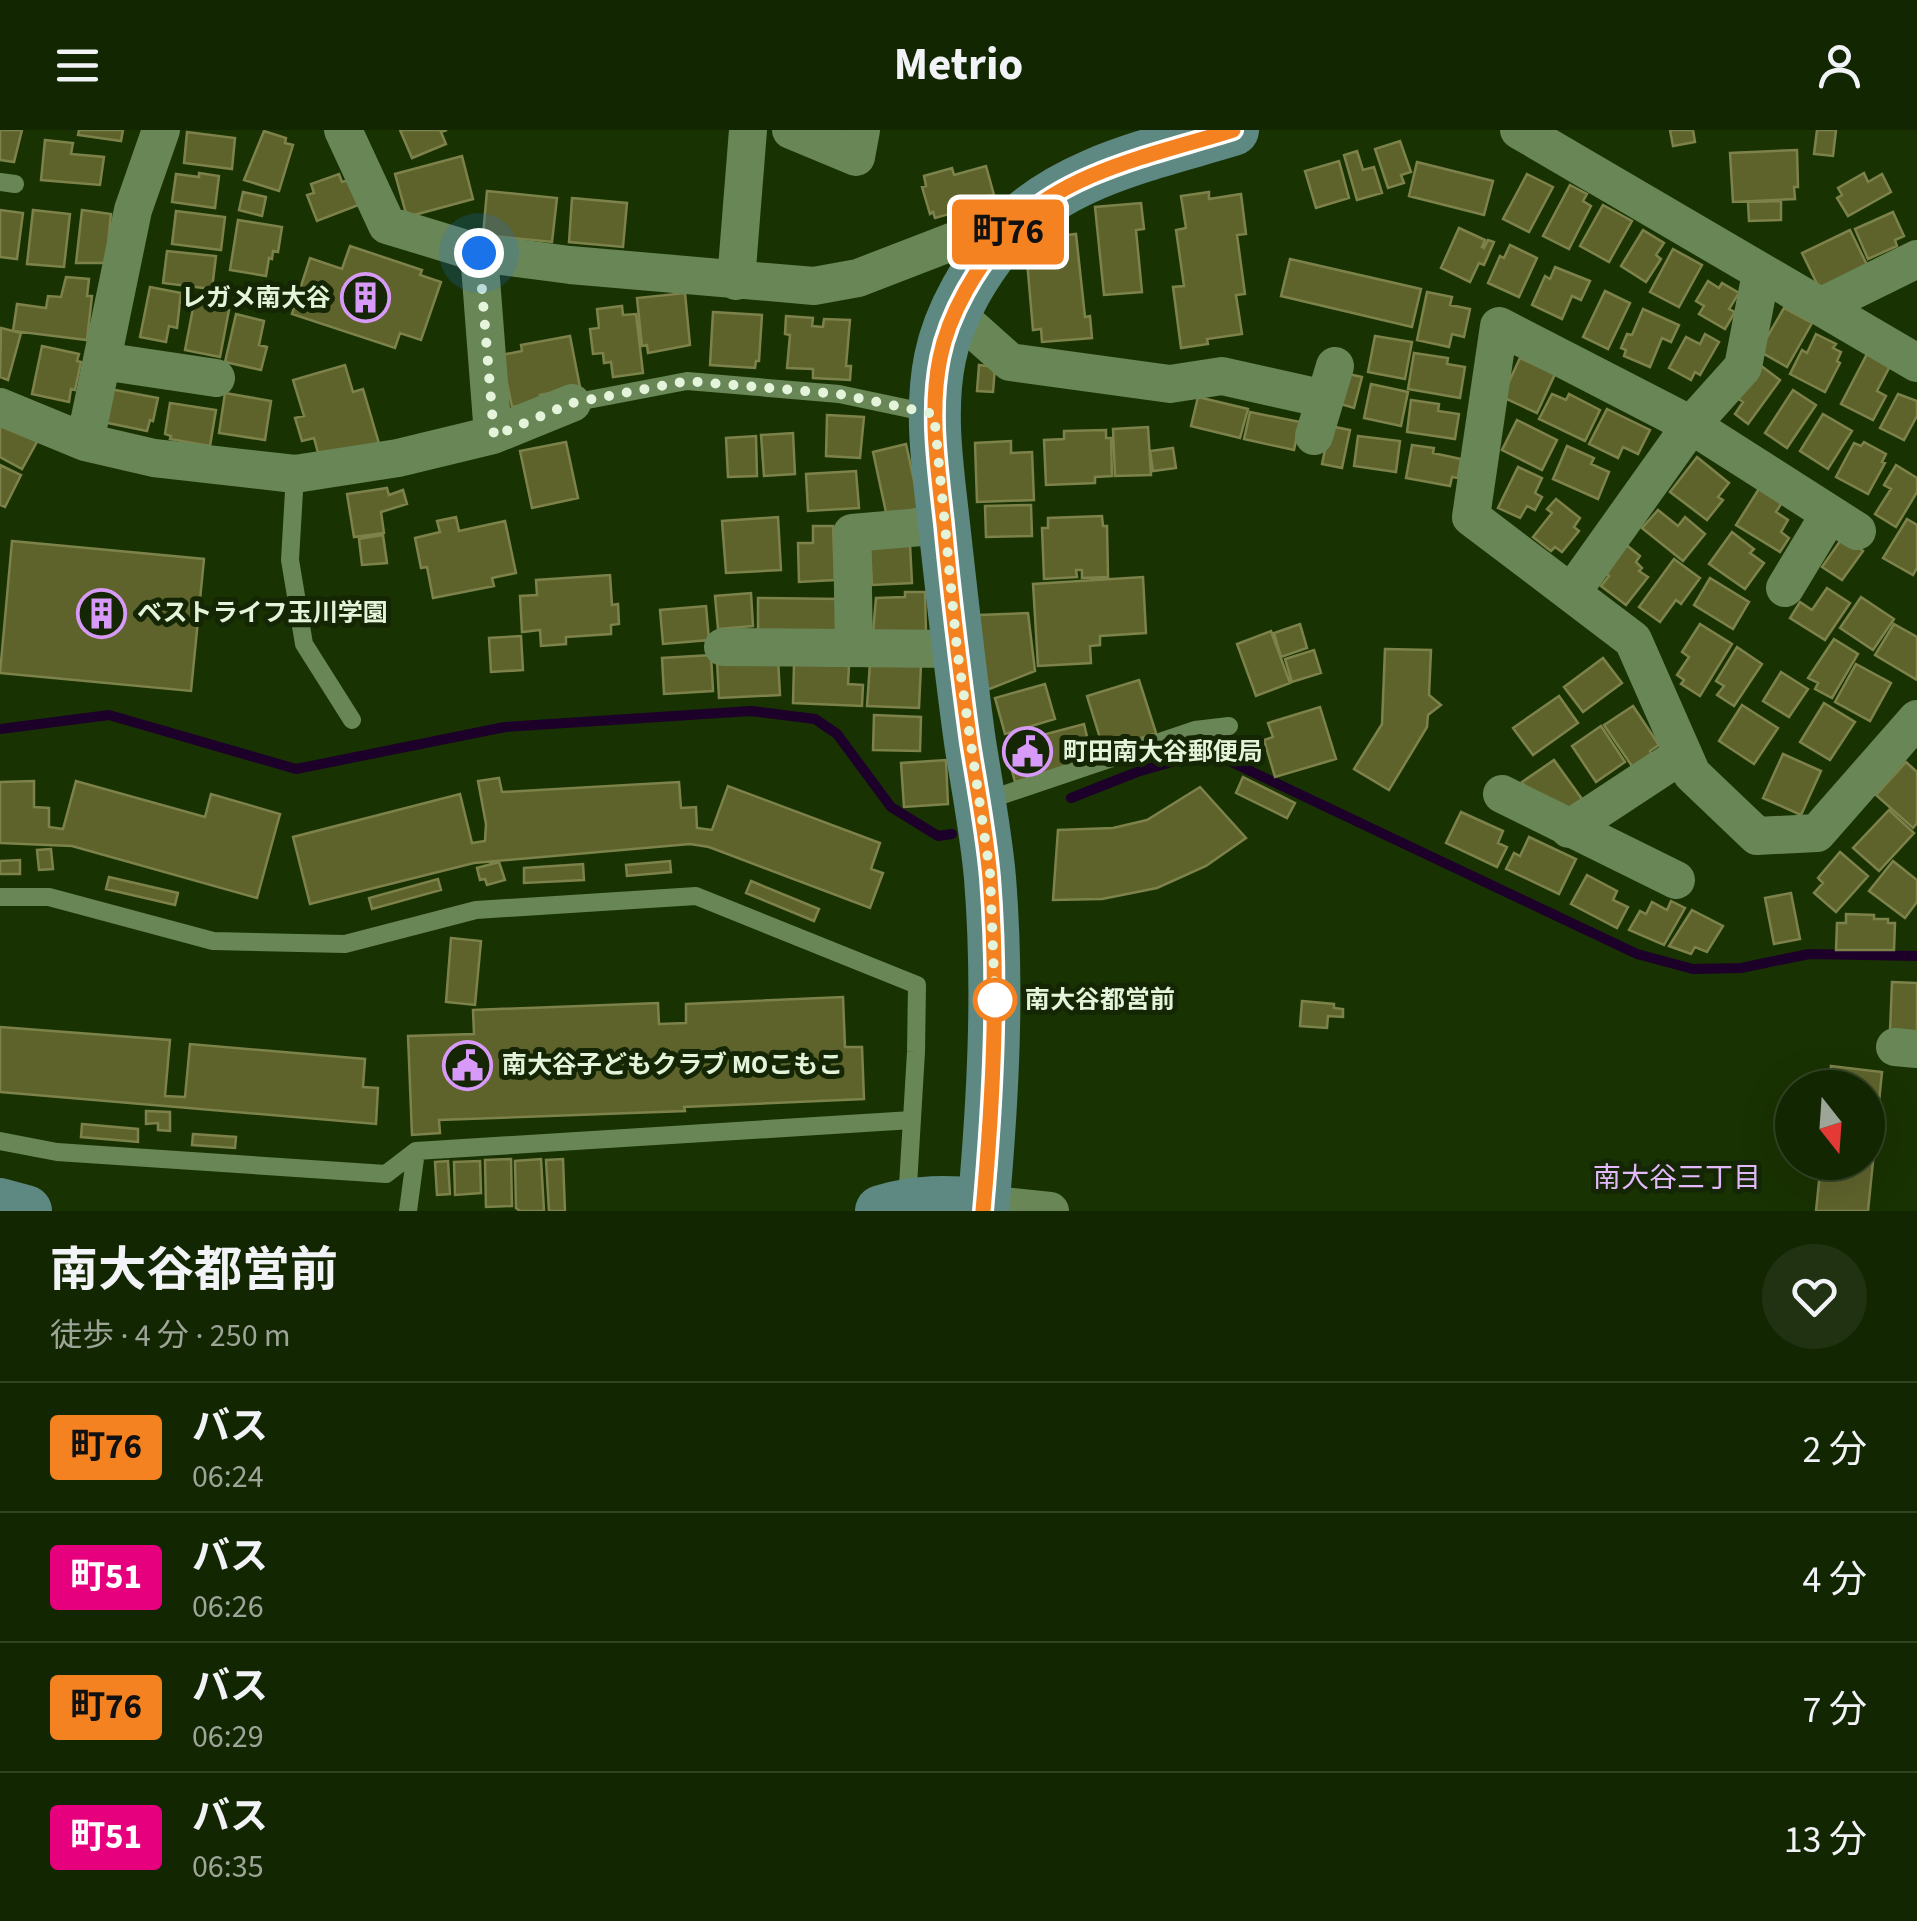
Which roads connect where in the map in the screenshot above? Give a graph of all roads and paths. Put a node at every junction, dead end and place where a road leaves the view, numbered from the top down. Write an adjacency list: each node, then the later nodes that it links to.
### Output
1 (161, 130): 15 (street)
2 (343, 130): 9 (street)
3 (748, 130): 12 (street)
4 (791, 130): 5 (street)
5 (861, 130)
6 (1234, 130): 8 (street)
7 (1519, 130): 11 (street)
8 (1009, 231): 12 (street); 14 (street)
9 (479, 253): 12 (street); 22 (street)
10 (1917, 259): 13 (street)
11 (1761, 272): 13 (street); 21 (street)
12 (736, 281)
13 (1824, 306): 16 (street)
14 (955, 313): 20 (street); 23 (street)
15 (102, 361): 17 (street); 24 (street)
16 (1917, 363)
17 (216, 378)
18 (572, 403): 20 (lane); 22 (street)
19 (0, 406): 24 (street)
20 (934, 414): 26 (street)
21 (1691, 426): 27 (street); 28 (street); 28 (street)
22 (494, 436): 25 (street)
23 (1314, 436)
24 (85, 442): 25 (street)
25 (294, 474): 32 (lane)
26 (944, 525): 30 (street); 31 (street)
27 (1784, 588)
28 (1572, 592): 35 (street)
29 (723, 647): 30 (street)
30 (854, 648): 31 (street)
31 (957, 649): 37 (street)
32 (352, 720)
33 (1228, 726): 37 (lane)
34 (1913, 733): 35 (street)
35 (1684, 754): 38 (street)
36 (1502, 794): 38 (street)
37 (980, 803): 46 (street)
38 (1569, 829): 39 (street)
39 (1676, 880)
40 (0, 897): 41 (lane)
41 (912, 1120): 43 (lane); 45 (lane)
42 (0, 1142): 43 (lane)
43 (416, 1151): 48 (lane)
44 (0, 1204): 47 (street)
45 (894, 1207): 46 (street)
46 (984, 1208): 49 (street)
47 (26, 1211)
48 (408, 1211)
49 (1050, 1211)

